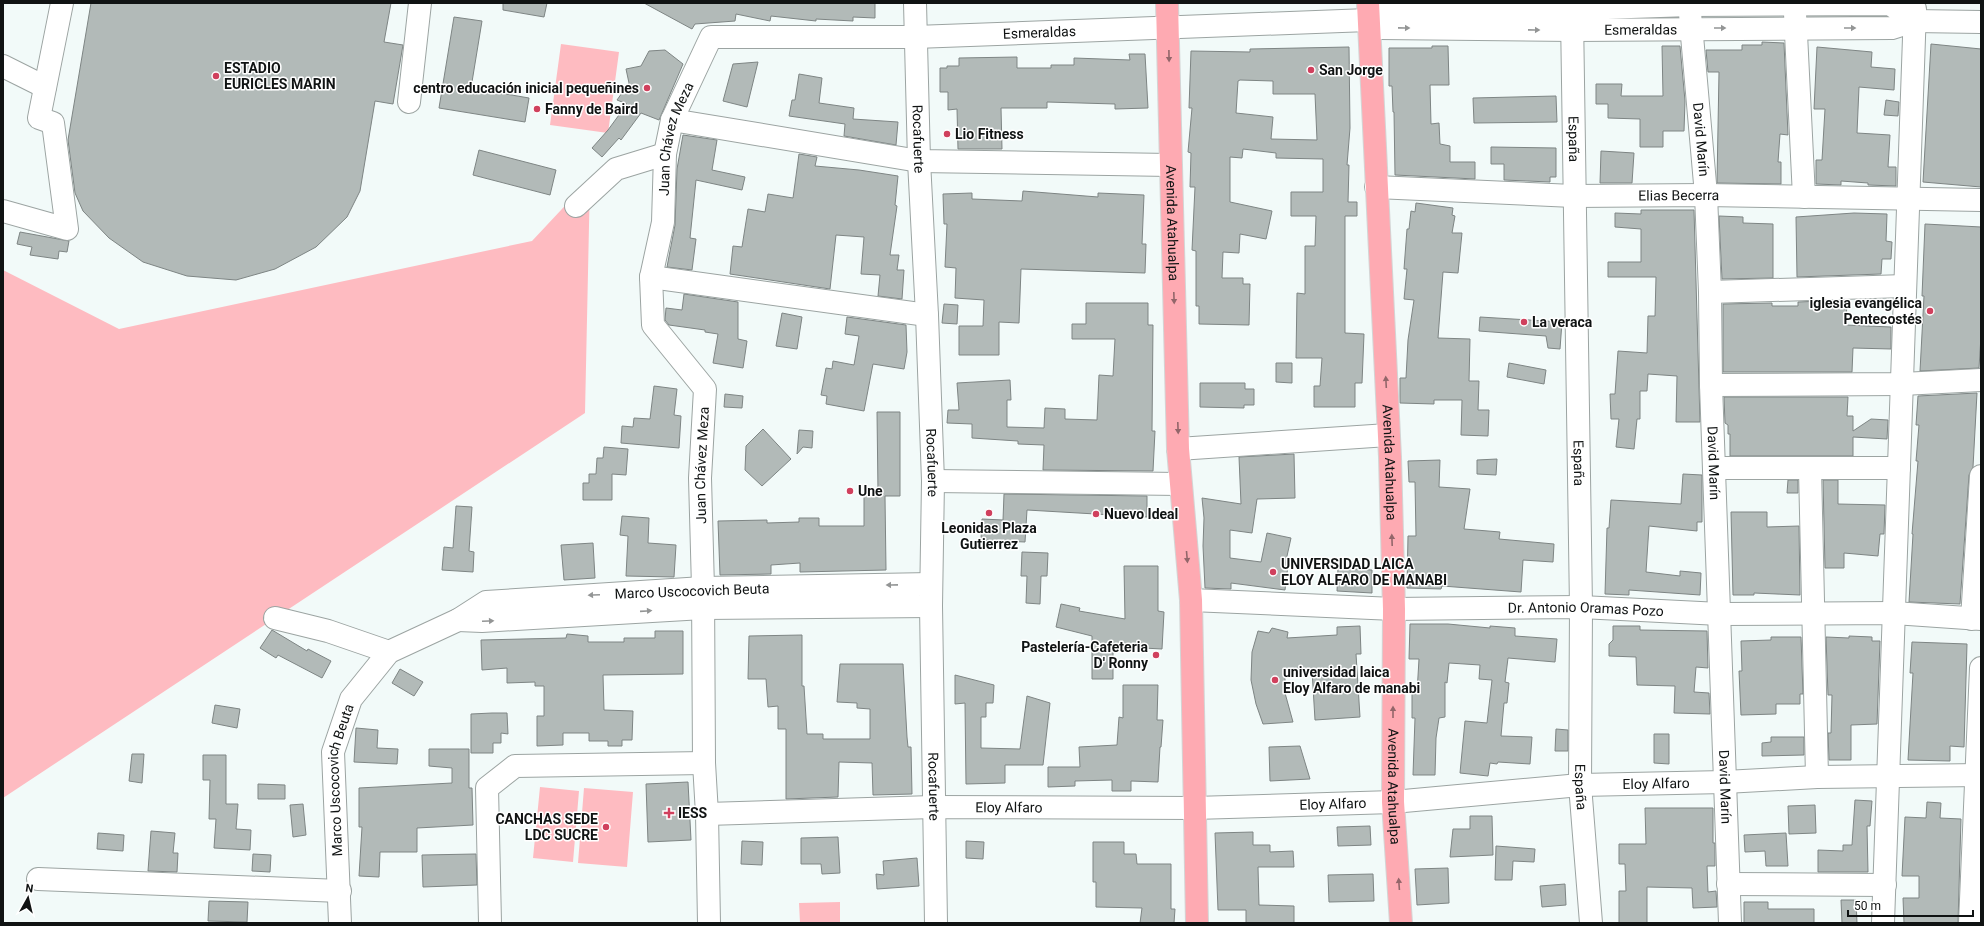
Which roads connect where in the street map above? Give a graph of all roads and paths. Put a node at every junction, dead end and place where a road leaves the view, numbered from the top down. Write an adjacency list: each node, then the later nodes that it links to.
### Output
1 (62, 3): 17 (street)
2 (420, 3): 18 (street)
3 (915, 3): 15 (street, Rocafuerte)
4 (1167, 3): 11 (highway, Avenida Atahualpa)
5 (1794, 4): 6 (street, Esmeraldas); 8 (street, Esmeraldas); 13 (street)
6 (1690, 5): 9 (street, Esmeraldas); 12 (street, David Marín)
7 (1368, 11): 9 (street, Esmeraldas); 11 (street, Esmeraldas); 23 (highway, Avenida Atahualpa)
8 (1915, 12): 10 (street, Esmeraldas); 13 (street, Esmeraldas, one-way to 8); 27 (street)
9 (1572, 14): 12 (street, Esmeraldas); 25 (street, España)
10 (1981, 22)
11 (1168, 28): 15 (street, Esmeraldas); 22 (highway, Avenida Atahualpa, one-way to 22)
12 (1691, 28): 13 (street, Esmeraldas, one-way to 13); 24 (street, David Marín)
13 (1796, 28): 26 (street)
14 (711, 37): 15 (street, Esmeraldas); 19 (street, Juan Chávez Meza)
15 (915, 37): 21 (street, Rocafuerte)
16 (3, 66): 17 (street)
17 (45, 87): 30 (street)
18 (409, 102)
19 (672, 120): 20 (street, Juan Chávez Meza); 21 (street)
20 (665, 154): 29 (street); 31 (street, Juan Chávez Meza)
21 (919, 161): 22 (street); 34 (street, Rocafuerte)
22 (1170, 165): 39 (highway, Avenida Atahualpa, one-way to 39)
23 (1376, 187): 25 (street, Elias Becerra); 38 (highway, Avenida Atahualpa, one-way to 23)
24 (1706, 195): 25 (street, Elias Becerra); 26 (street, Elias Becerra); 33 (street, David Marín)
25 (1573, 196): 50 (street, España)
26 (1804, 197): 27 (street, Elias Becerra)
27 (1908, 199): 28 (street, Elias Becerra); 32 (street)
28 (1981, 200)
29 (576, 206)
30 (3, 211)
31 (651, 276): 34 (street); 47 (street, Juan Chávez Meza)
32 (1905, 286): 33 (street); 36 (street)
33 (1710, 292): 37 (street, David Marín)
34 (927, 315): 44 (street, Rocafuerte)
35 (1981, 380): 36 (street)
36 (1902, 384): 37 (street); 41 (street)
37 (1711, 386): 40 (street, David Marín)
38 (1388, 435): 39 (street); 51 (highway, Avenida Atahualpa, one-way to 38)
39 (1178, 449): 45 (highway, Avenida Atahualpa)
40 (1714, 468): 42 (street); 54 (street, David Marín)
41 (1899, 468): 42 (street); 53 (street)
42 (1810, 469): 52 (street)
43 (1981, 476): 56 (street)
44 (933, 481): 45 (street); 46 (street, Rocafuerte)
45 (1180, 484): 48 (highway, Avenida Atahualpa, one-way to 48)
46 (931, 584): 47 (street, Marco Uscocovich Beuta, one-way to 47); 49 (street, Rocafuerte)
47 (703, 598): 49 (street, Marco Uscocovich Beuta); 57 (street, Marco Uscocovich Beuta); 59 (street, Juan Chávez Meza)
48 (1191, 600): 51 (street, Dr. Antonio Oramas Pozo); 67 (highway, Avenida Atahualpa)
49 (931, 606): 66 (street, Rocafuerte)
50 (1581, 607): 51 (street, Dr. Antonio Oramas Pozo); 54 (street, Dr. Antonio Oramas Pozo); 64 (street, España)
51 (1394, 609): 65 (highway, Avenida Atahualpa, one-way to 51)
52 (1813, 613): 53 (street, Dr. Antonio Oramas Pozo); 54 (street, Dr. Antonio Oramas Pozo); 62 (street)
53 (1894, 613): 56 (street, Dr. Antonio Oramas Pozo); 60 (street)
54 (1720, 614): 63 (street, David Marín)
55 (275, 618): 57 (street)
56 (1977, 619)
57 (389, 652): 72 (street, Marco Uscocovich Beuta)
58 (1981, 668): 61 (street)
59 (704, 763): 68 (street, Juan Chávez Meza); 74 (street)
60 (1888, 776): 61 (street, Eloy Alfaro); 62 (street, Eloy Alfaro); 71 (street)
61 (1978, 776): 82 (street)
62 (1817, 777): 63 (street, Eloy Alfaro)
63 (1725, 782): 64 (street, Eloy Alfaro); 70 (street, David Marín)
64 (1580, 785): 65 (street, Eloy Alfaro); 79 (street, España)
65 (1393, 802): 67 (street, Eloy Alfaro); 78 (highway, Avenida Atahualpa, one-way to 65)
66 (933, 807): 67 (street, Eloy Alfaro); 68 (street, Eloy Alfaro); 76 (street, Rocafuerte)
67 (1194, 808): 77 (highway, Avenida Atahualpa)
68 (707, 814): 75 (street, Juan Chávez Meza)
69 (38, 879): 72 (street)
70 (1728, 884): 71 (street); 80 (street, David Marín)
71 (1885, 885): 81 (street)
72 (340, 891): 73 (street, Marco Uscocovich Beuta)
73 (340, 923)
74 (490, 923)
75 (709, 923)
76 (936, 923)
77 (1197, 923)
78 (1401, 923)
79 (1591, 923)
80 (1730, 923)
81 (1883, 923)
82 (1970, 923)

